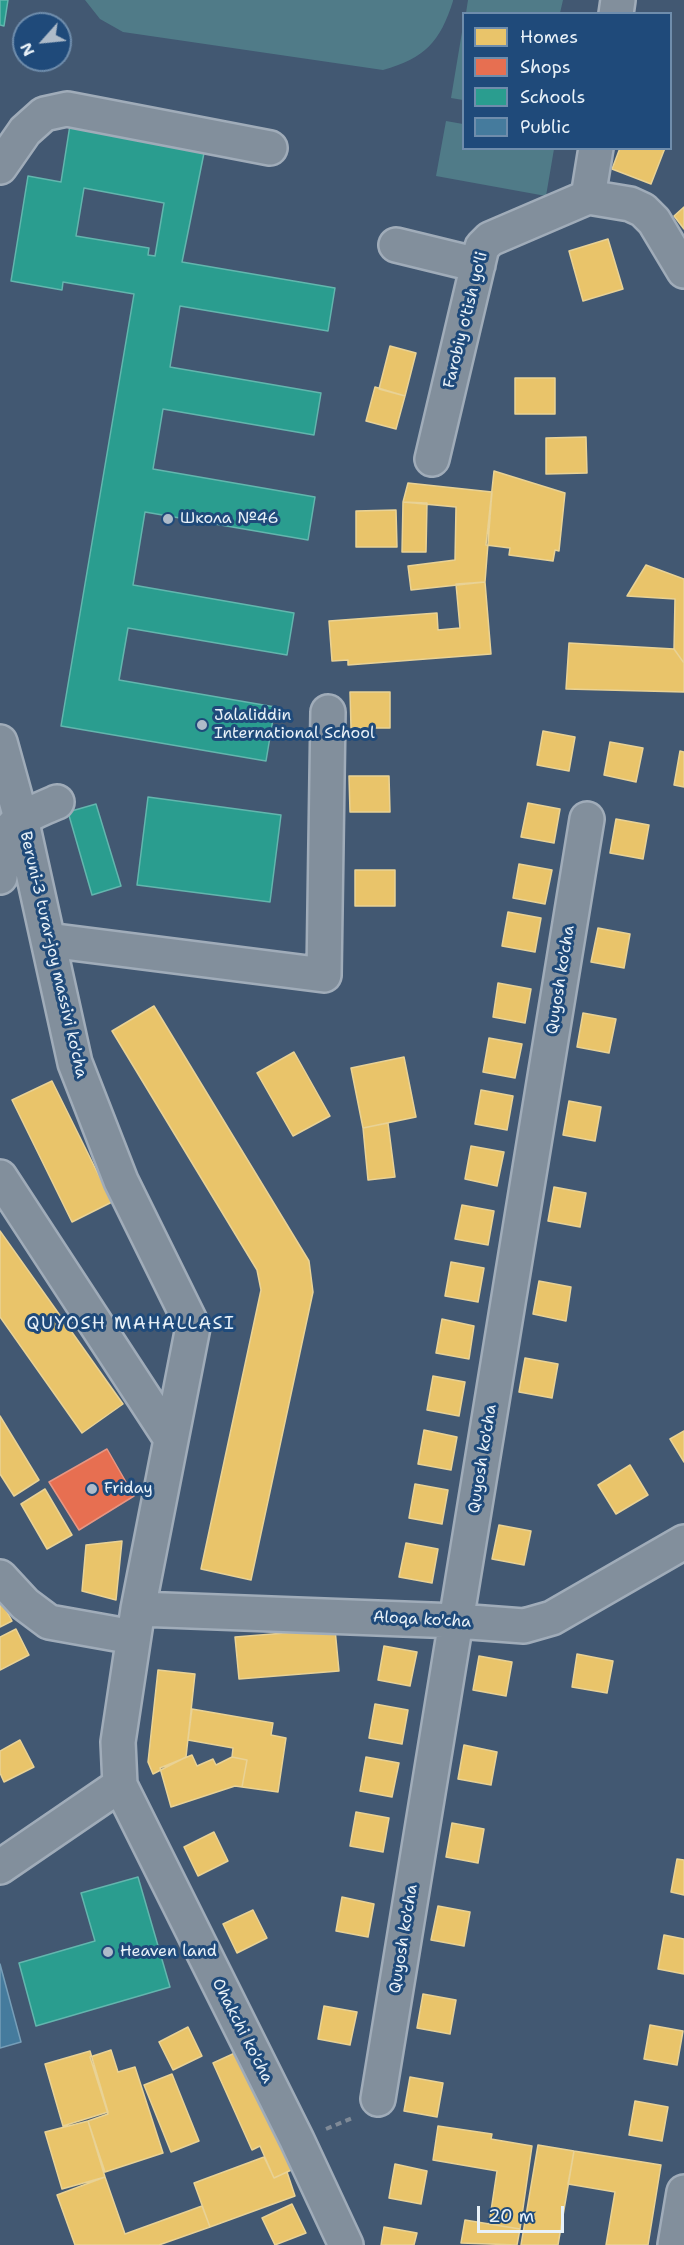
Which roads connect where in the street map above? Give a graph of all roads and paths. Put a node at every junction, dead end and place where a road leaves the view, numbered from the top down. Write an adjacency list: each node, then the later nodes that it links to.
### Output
1 (270, 148): 3 (street)
2 (596, 150): 4 (street)
3 (0, 168)
4 (588, 197): 6 (street, Farobiy o'tish yo'li); 7 (street)
5 (396, 245): 6 (street)
6 (478, 265): 8 (street, Farobiy o'tish yo'li)
7 (684, 271)
8 (432, 459)
9 (328, 712): 15 (street)
10 (0, 742): 12 (street, Beruni-3 turar-joy massivi ko'cha)
11 (57, 802): 12 (street)
12 (21, 818): 14 (street); 15 (street, Beruni-3 turar-joy massivi ko'cha)
13 (587, 819): 20 (street, Quyosh ko'cha)
14 (0, 877)
15 (48, 940): 17 (street, Beruni-3 turar-joy massivi ko'cha)
16 (0, 1177): 17 (street)
17 (171, 1439): 21 (street, Beruni-3 turar-joy massivi ko'cha)
18 (684, 1542): 20 (street, Aloqa ko'cha)
19 (0, 1577): 21 (street, Aloqa ko'cha)
20 (457, 1621): 21 (street, Aloqa ko'cha); 24 (street, Quyosh ko'cha)
21 (136, 1623): 22 (street)
22 (120, 1785): 23 (street); 25 (street, Ohakchi ko'cha)
23 (0, 1867)
24 (378, 2099): 25 (path)
25 (297, 2140): 27 (street, Ohakchi ko'cha)
26 (684, 2192): 28 (street)
27 (346, 2245)
28 (675, 2245)

